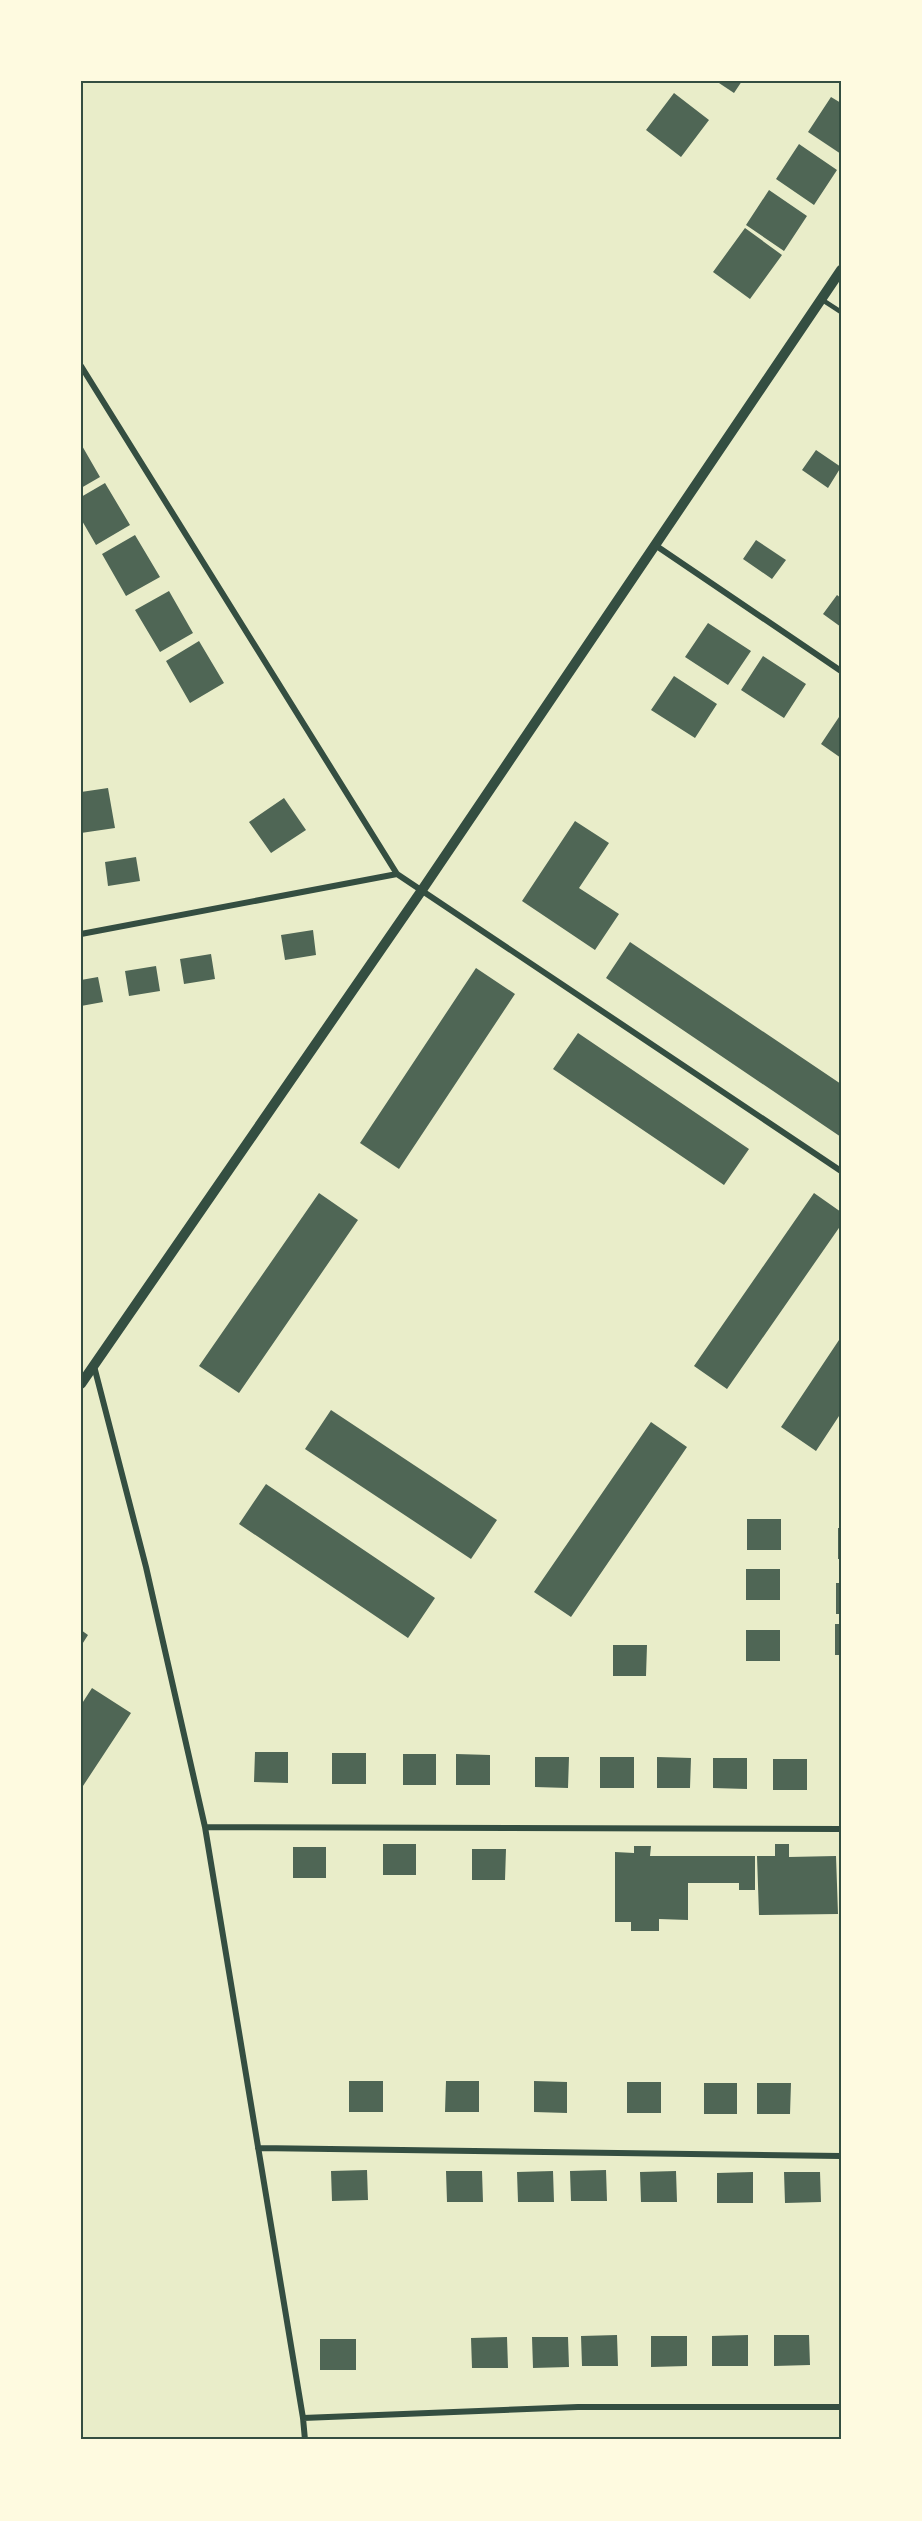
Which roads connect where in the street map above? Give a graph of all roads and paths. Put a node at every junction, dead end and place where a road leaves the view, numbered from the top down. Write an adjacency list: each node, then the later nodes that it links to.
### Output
1 (841, 270): 2 (street)
2 (821, 299): 3 (lane); 5 (street)
3 (841, 312)
4 (81, 366): 7 (street)
5 (655, 545): 6 (street); 8 (street)
6 (841, 671)
7 (397, 874): 8 (street); 9 (street)
8 (422, 890): 10 (street); 11 (street)
9 (81, 934)
10 (841, 1171)
11 (94, 1365): 12 (street); 13 (street)
12 (81, 1384)
13 (205, 1827): 14 (street); 15 (street)
14 (841, 1829)
15 (258, 2148): 16 (street); 18 (street)
16 (841, 2156)
17 (841, 2407): 18 (street)
18 (303, 2418): 19 (street)
19 (305, 2440)

